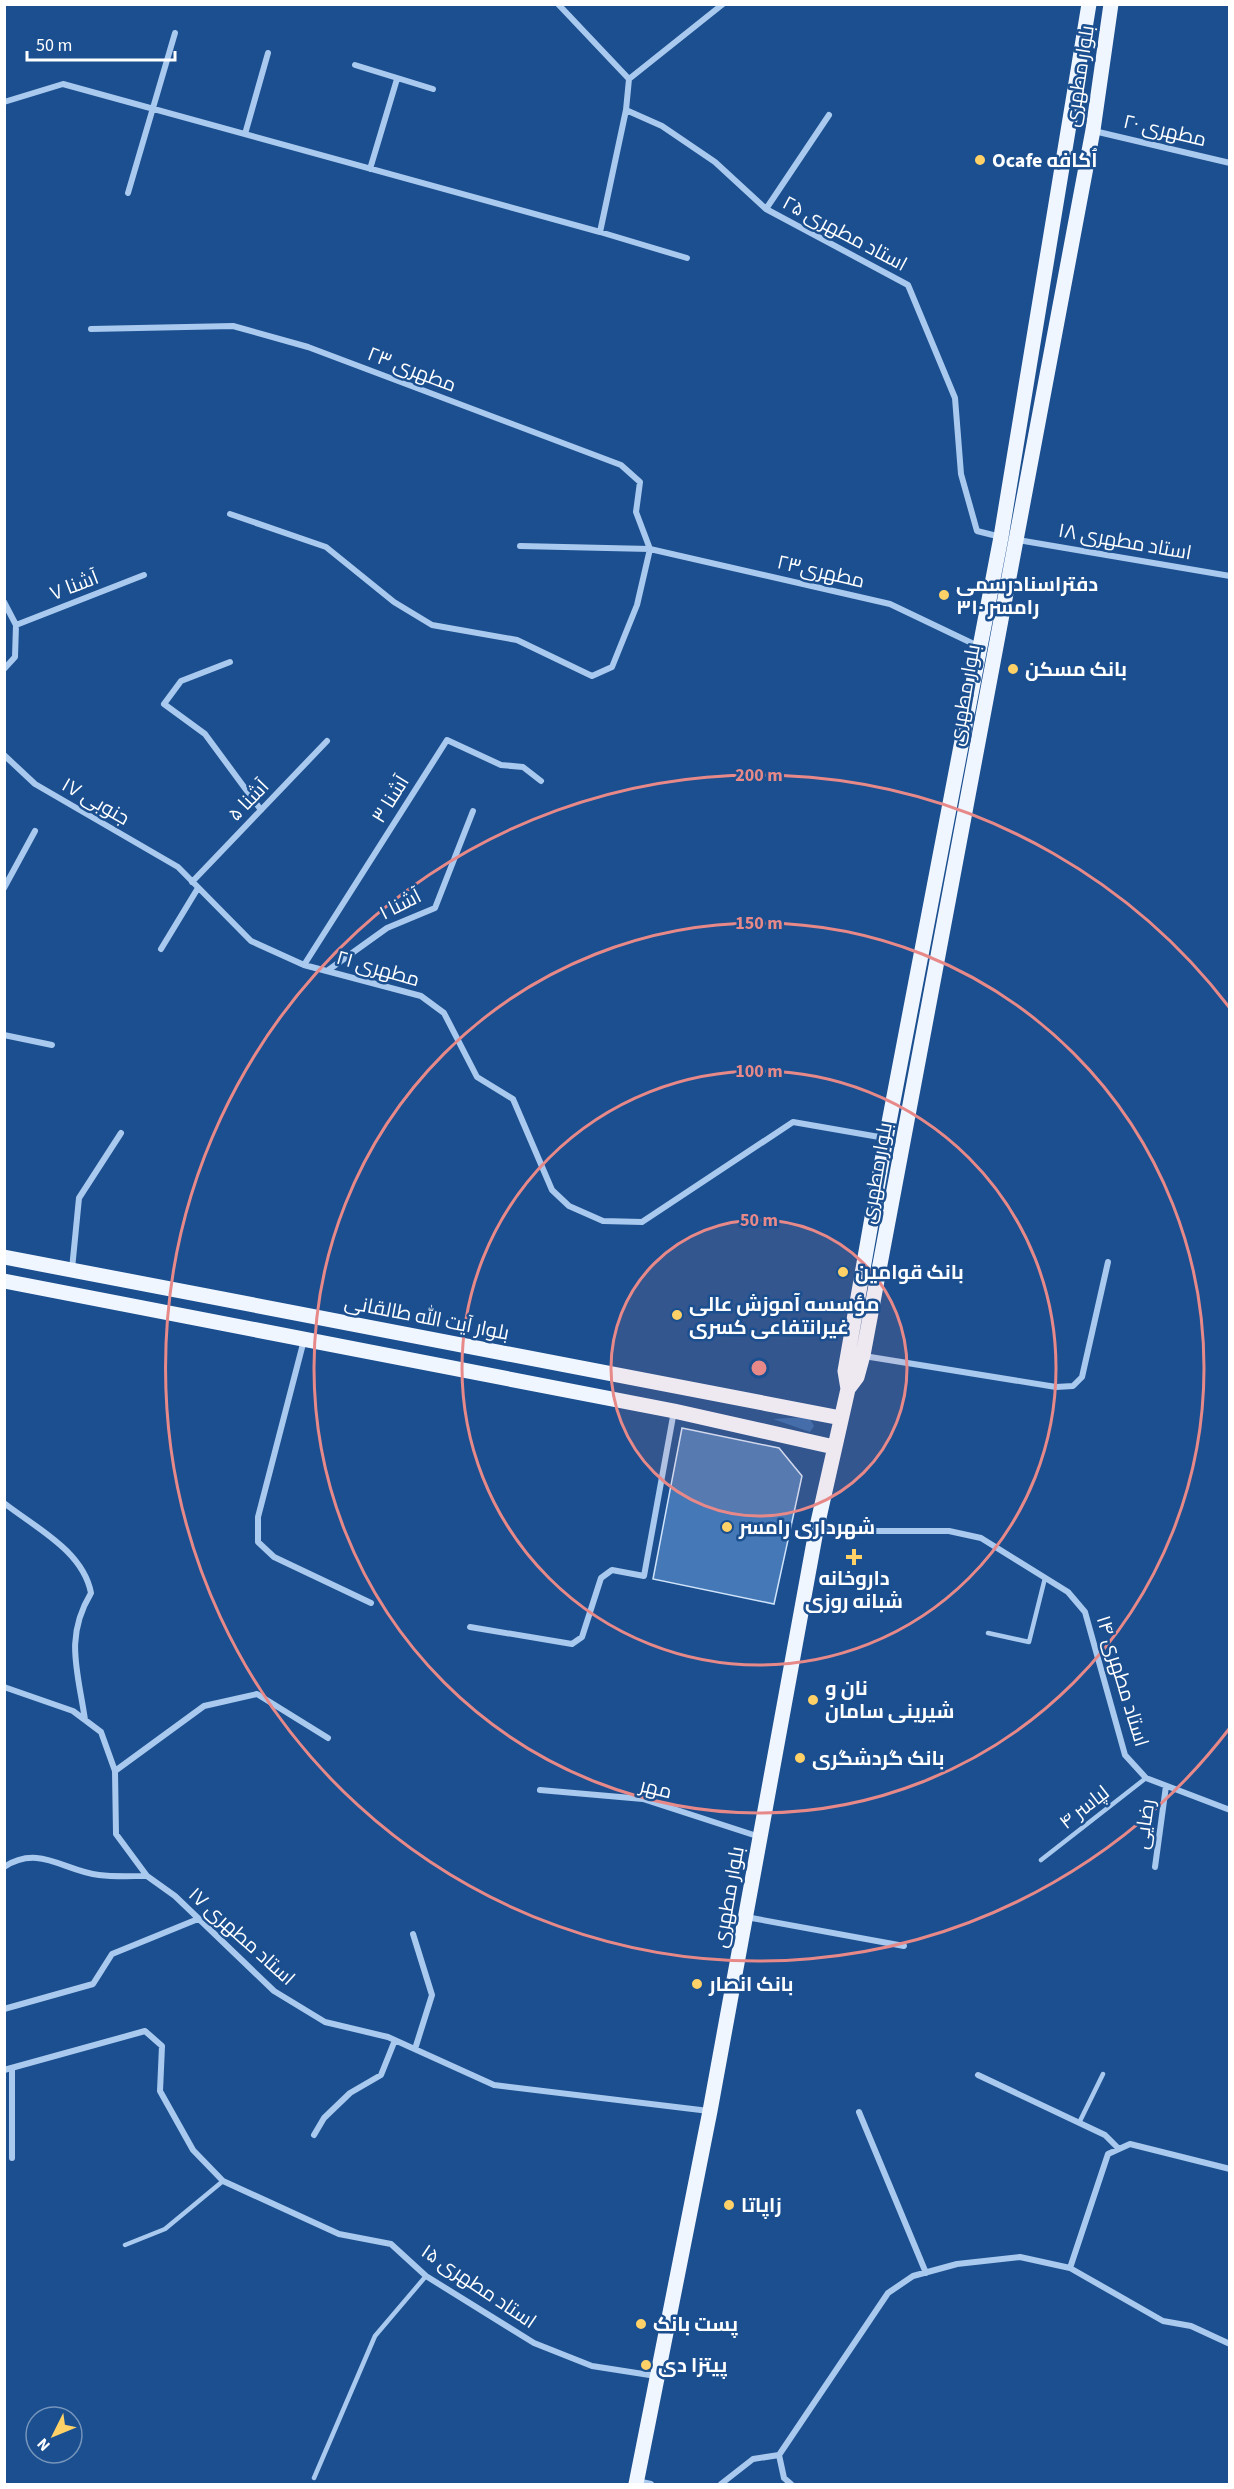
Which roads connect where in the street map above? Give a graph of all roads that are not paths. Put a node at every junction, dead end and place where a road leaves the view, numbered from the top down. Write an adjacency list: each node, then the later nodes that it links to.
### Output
1 (558, 4): 9 (street)
2 (723, 4): 9 (street)
3 (1089, 4): 25 (main road, بلوار مطهری)
4 (1111, 4): 15 (main road, بلوار مطهری)
5 (175, 33): 12 (street)
6 (268, 53): 16 (street)
7 (356, 65): 8 (street)
8 (397, 79): 10 (street); 18 (street)
9 (629, 79): 13 (street)
10 (433, 89)
11 (4, 102): 12 (street)
12 (153, 108): 16 (street); 19 (street)
13 (626, 110): 20 (street, استاد مطهری ۲۵); 21 (street)
14 (829, 115): 20 (street)
15 (1093, 130): 17 (street, مطهری ۲۰); 25 (main road, بلوار مطهری)
16 (245, 134): 18 (street)
17 (1230, 163)
18 (370, 169): 21 (street)
19 (128, 193)
20 (766, 209): 25 (street, استاد مطهری ۲۵)
21 (600, 232): 22 (street)
22 (687, 258)
23 (90, 329): 27 (street, مطهری ۲۳)
24 (230, 514): 27 (street)
25 (1008, 538): 29 (street, استاد مطهری ۱۸); 32 (main road, بلوار مطهری); 57 (main road, بلوار مطهری)
26 (520, 546): 27 (street, مطهری۲۳)
27 (650, 549): 32 (street, مطهری۲۳)
28 (144, 575): 31 (street, آشنا ۷)
29 (1230, 576)
30 (4, 602): 31 (street)
31 (16, 625): 34 (street)
32 (978, 646): 51 (main road, بلوار مطهری)
33 (230, 662): 38 (street)
34 (4, 669)
35 (327, 741): 38 (street, آشنا ۵)
36 (4, 754): 41 (street, جنوبی ۱۷)
37 (541, 781): 46 (street, آشنا ۳)
38 (261, 810): 42 (street, آشنا ۵)
39 (473, 811): 47 (street, آشنا ۱)
40 (35, 831): 43 (street)
41 (178, 867): 42 (street, مطهری ۲۱)
42 (192, 882): 44 (street, مطهری ۲۱)
43 (4, 888)
44 (198, 888): 45 (street); 46 (street, مطهری ۲۱)
45 (162, 949)
46 (304, 965): 47 (street, مطهری ۲۱)
47 (327, 971): 51 (street, مطهری ۲۱)
48 (4, 1035): 49 (street)
49 (52, 1045)
50 (121, 1133): 54 (street)
51 (886, 1138): 57 (main road, بلوار مطهری)
52 (4, 1257): 54 (main road, بلوار آیت الله طالقانی)
53 (1107, 1262): 60 (street)
54 (72, 1270): 56 (main road, بلوار آیت الله طالقانی)
55 (4, 1281): 58 (main road)
56 (150, 1285): 58 (main road); 63 (main road, بلوار آیت الله طالقانی)
57 (869, 1285): 60 (main road, بلوار مطهری); 61 (main road, بلوار مطهری)
58 (147, 1309): 59 (main road)
59 (304, 1339): 62 (main road); 68 (street)
60 (863, 1355): 61 (main road, بلوار مطهری)
61 (848, 1389): 63 (main road, بلوار مطهری)
62 (674, 1410): 64 (main road); 69 (street)
63 (841, 1418): 64 (main road, بلوار مطهری)
64 (834, 1448): 66 (main road, بلوار مطهری)
65 (4, 1503): 72 (street)
66 (816, 1531): 67 (street, استاد مطهری ۱۴); 79 (main road, بلوار مطهری)
67 (1045, 1578): 70 (lane); 75 (street, استاد مطهری ۱۴)
68 (371, 1604)
69 (470, 1627)
70 (988, 1633)
71 (4, 1687): 72 (street, استاد مطهری ۱۷)
72 (85, 1721): 74 (street, استاد مطهری ۱۷)
73 (328, 1738): 74 (street)
74 (114, 1771): 83 (street, استاد مطهری ۱۷)
75 (1146, 1778): 76 (street, استاد مطهری ۱۴); 80 (lane, لپاسر ۴)
76 (1166, 1786): 78 (street, استاد مطهری ۱۴); 82 (street, رضایی)
77 (540, 1791): 79 (street, مهر)
78 (1230, 1810)
79 (760, 1837): 84 (main road, بلوار مطهری)
80 (1041, 1860)
81 (4, 1867): 83 (street)
82 (1155, 1867)
83 (147, 1876): 85 (street, استاد مطهری ۱۷)
84 (746, 1917): 87 (street); 95 (main road, بلوار مطهری)
85 (198, 1918): 88 (street); 89 (street, استاد مطهری ۱۷)
86 (413, 1934): 90 (street)
87 (904, 1946)
88 (4, 2009)
89 (395, 2040): 90 (street, استاد مطهری ۱۷); 98 (street)
90 (415, 2049): 95 (street, استاد مطهری ۱۷)
91 (12, 2068): 92 (street); 100 (street); 102 (street)
92 (4, 2070)
93 (978, 2074): 97 (street)
94 (1102, 2074): 97 (lane)
95 (710, 2111): 108 (main road, بلوار مطهری)
96 (859, 2112): 105 (street)
97 (1079, 2123): 99 (street)
98 (314, 2135)
99 (1119, 2150): 101 (street); 104 (street)
100 (12, 2158)
101 (1230, 2169)
102 (223, 2181): 103 (lane); 106 (street, استاد مطهری ۱۵)
103 (125, 2245)
104 (1070, 2268): 105 (street); 107 (street)
105 (926, 2273): 109 (street)
106 (426, 2276): 108 (street, استاد مطهری ۱۵); 110 (lane)
107 (1230, 2344)
108 (657, 2376): 111 (main road, بلوار مطهری)
109 (779, 2455): 112 (street); 113 (street)
110 (315, 2478)
111 (641, 2483)
112 (721, 2484)
113 (791, 2484)

